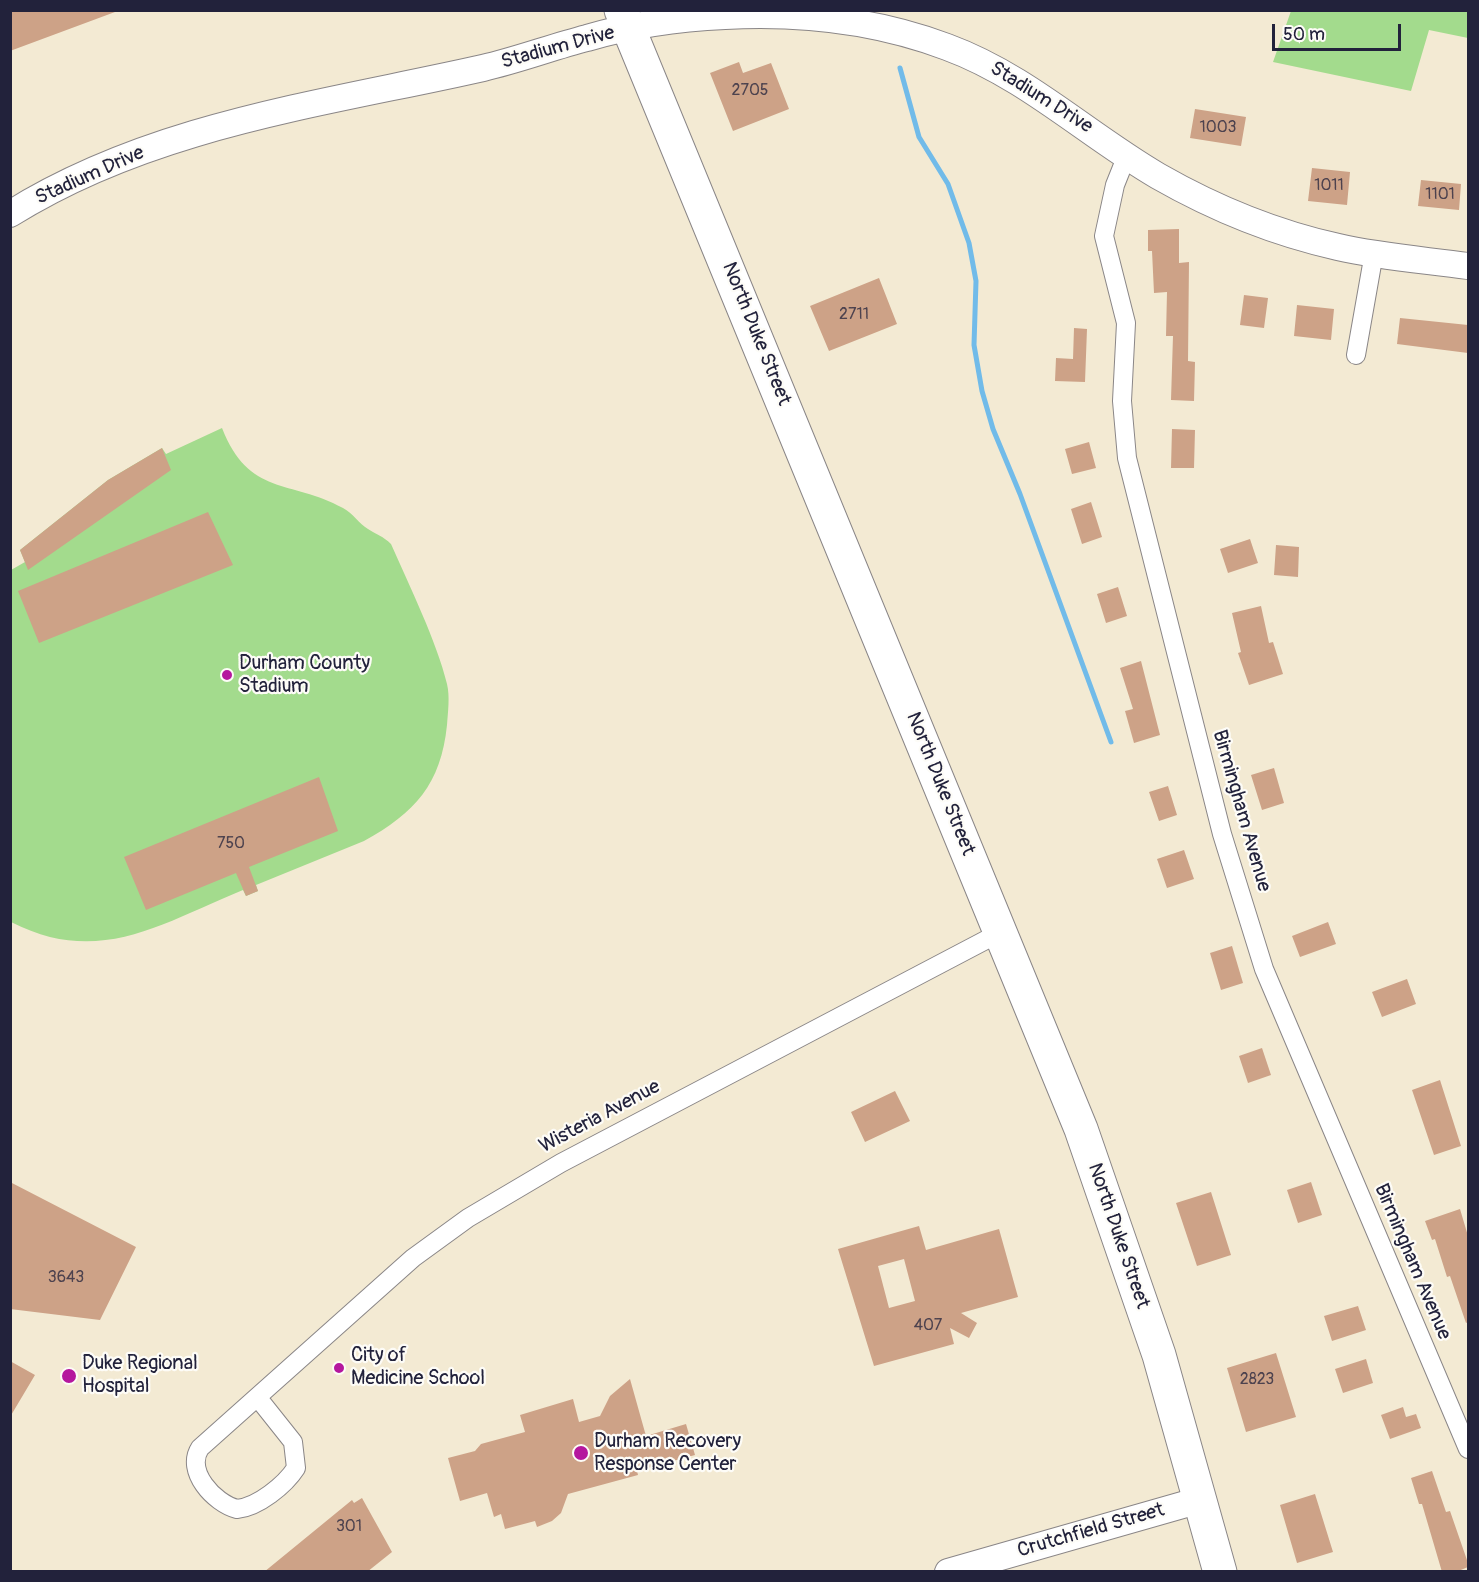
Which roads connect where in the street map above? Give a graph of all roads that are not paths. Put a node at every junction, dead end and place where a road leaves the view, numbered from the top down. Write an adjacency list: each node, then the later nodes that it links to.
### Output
1 (625, 20): 2 (street, Stadium Drive); 3 (street, Stadium Drive); 7 (highway, North Duke Street)
2 (1127, 155): 4 (street, Stadium Drive); 9 (street, Birmingham Avenue)
3 (10, 214)
4 (1374, 253): 5 (street, Stadium Drive); 6 (street)
5 (1468, 266)
6 (1356, 355)
7 (1001, 932): 8 (street, Wisteria Avenue); 10 (highway, North Duke Street)
8 (258, 1398): 8 (street, Wisteria Avenue)
9 (1468, 1449)
10 (1200, 1500): 11 (street, Crutchfield Street); 12 (highway, North Duke Street)
11 (948, 1572)
12 (1220, 1572)

